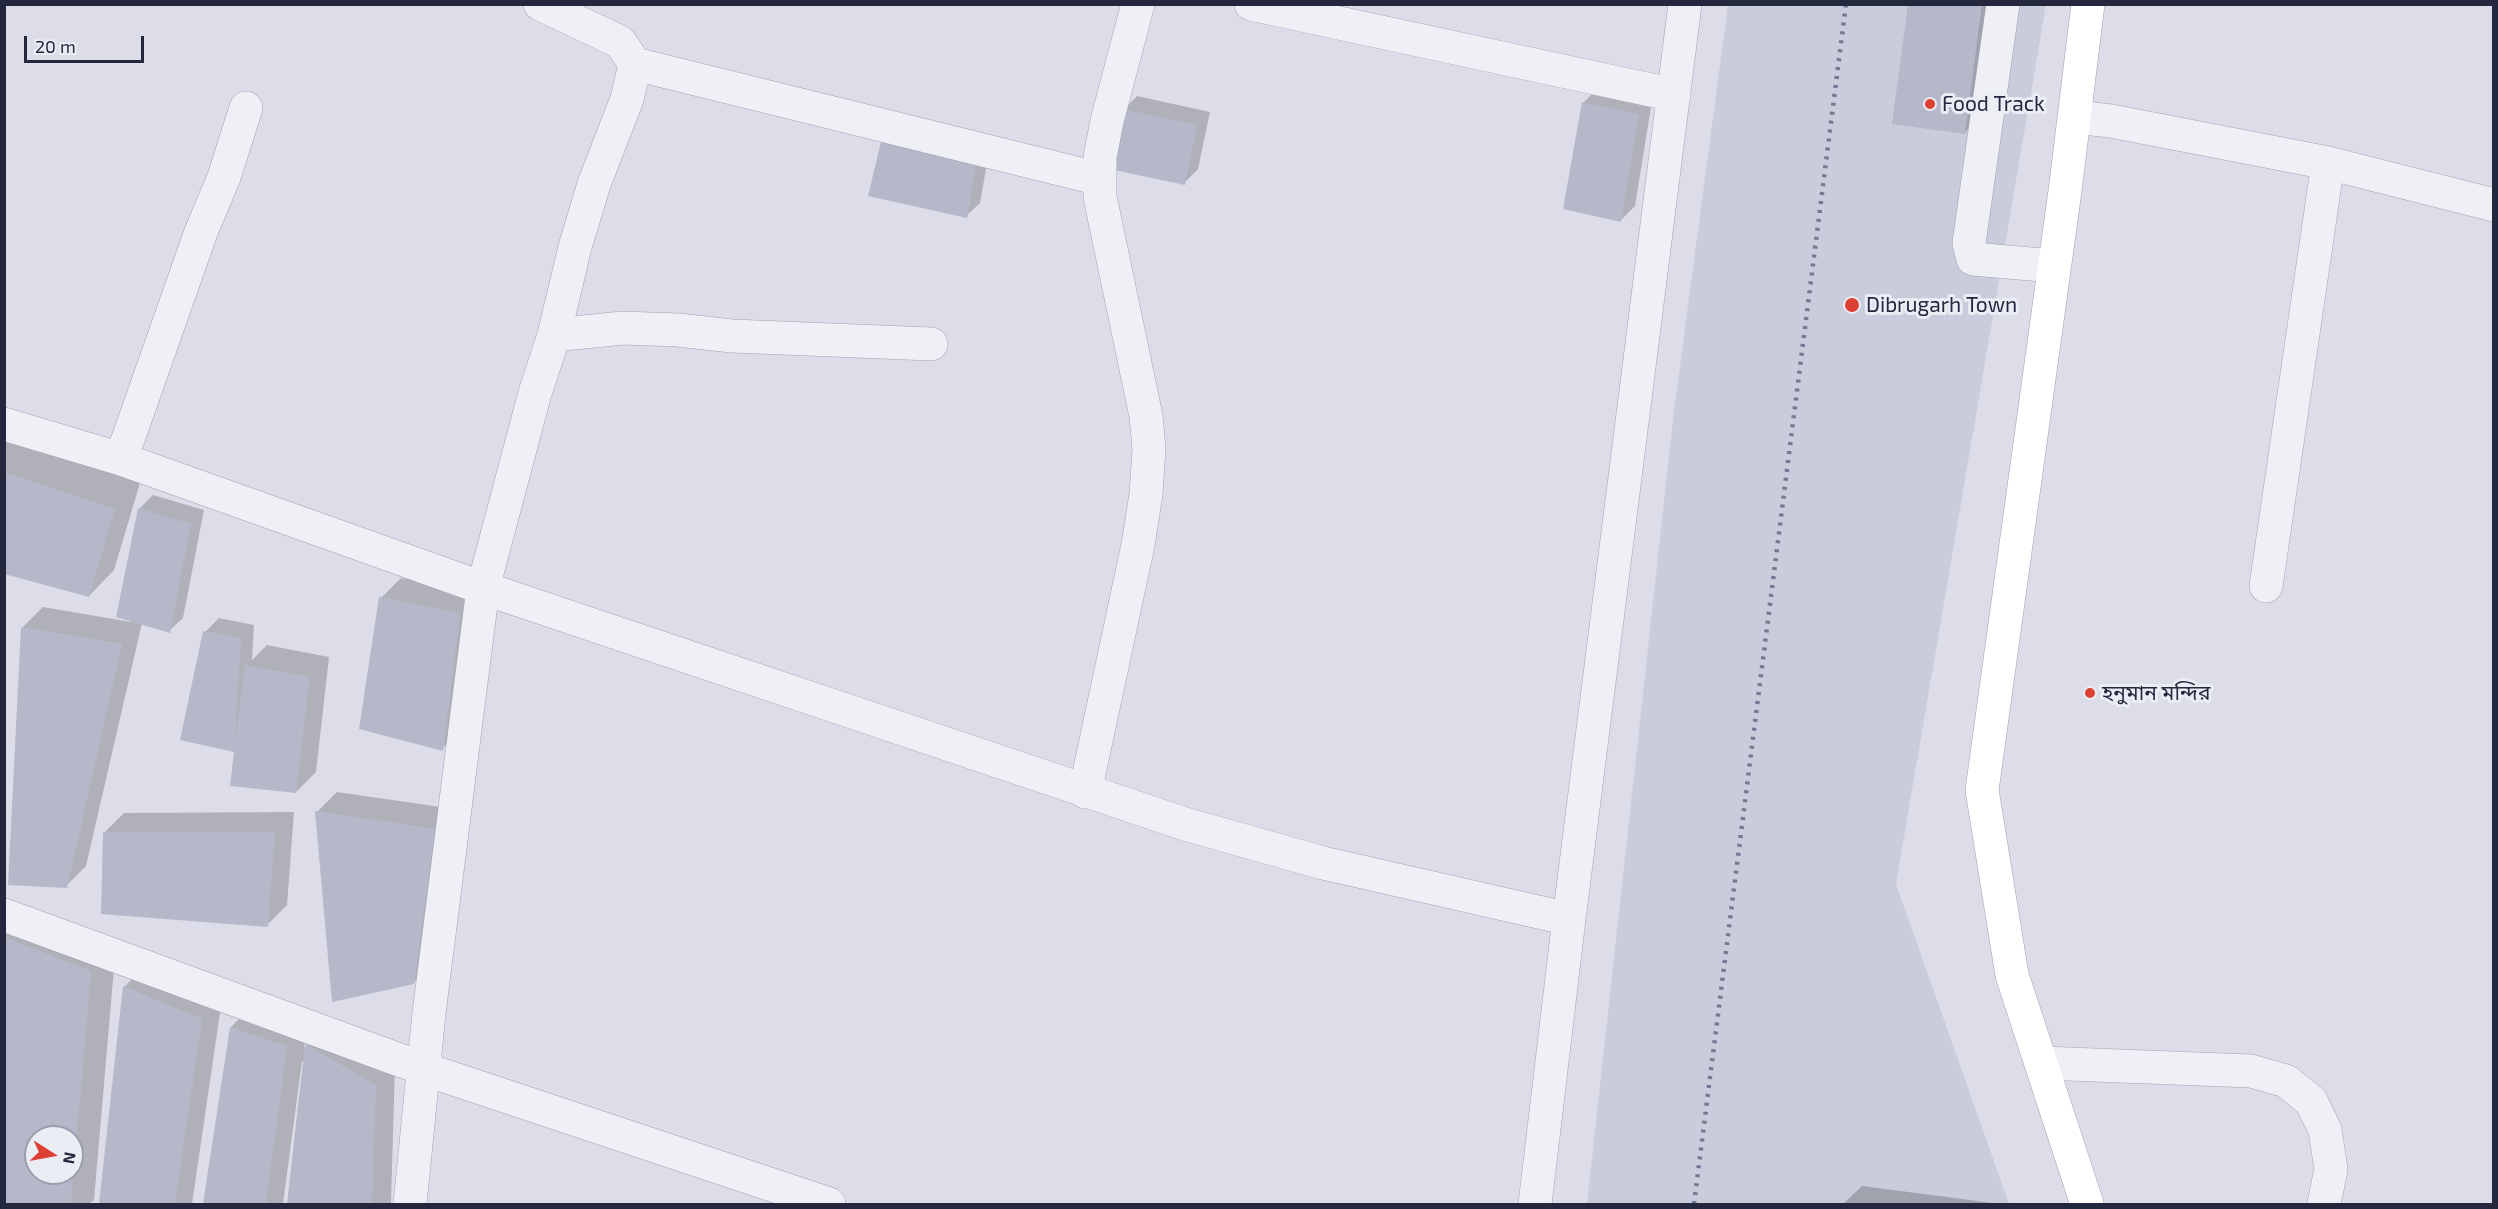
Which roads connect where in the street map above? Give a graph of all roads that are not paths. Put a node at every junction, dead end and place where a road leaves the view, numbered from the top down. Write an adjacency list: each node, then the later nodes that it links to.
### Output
1 (540, 4): 7 (street)
2 (1138, 4): 12 (street)
3 (1251, 4): 8 (street)
4 (1685, 4): 8 (street)
5 (2003, 4): 14 (street)
6 (2088, 4): 10 (main road)
7 (634, 64): 12 (street); 15 (street)
8 (1674, 95): 23 (street)
9 (246, 108): 18 (street)
10 (2075, 117): 11 (street); 14 (main road)
11 (2328, 163): 13 (street); 19 (street)
12 (1100, 178): 21 (street)
13 (2493, 205)
14 (2054, 266): 24 (main road)
15 (554, 335): 16 (street); 20 (street)
16 (931, 344)
17 (4, 424): 18 (street)
18 (121, 459): 20 (street)
19 (2266, 586)
20 (483, 588): 21 (street); 25 (street)
21 (1085, 792): 23 (street)
22 (4, 915): 25 (street)
23 (1569, 919): 28 (street)
24 (2042, 1063): 29 (main road); 30 (street)
25 (424, 1069): 26 (street); 27 (street)
26 (410, 1204)
27 (829, 1204)
28 (1535, 1204)
29 (2087, 1204)
30 (2324, 1204)

